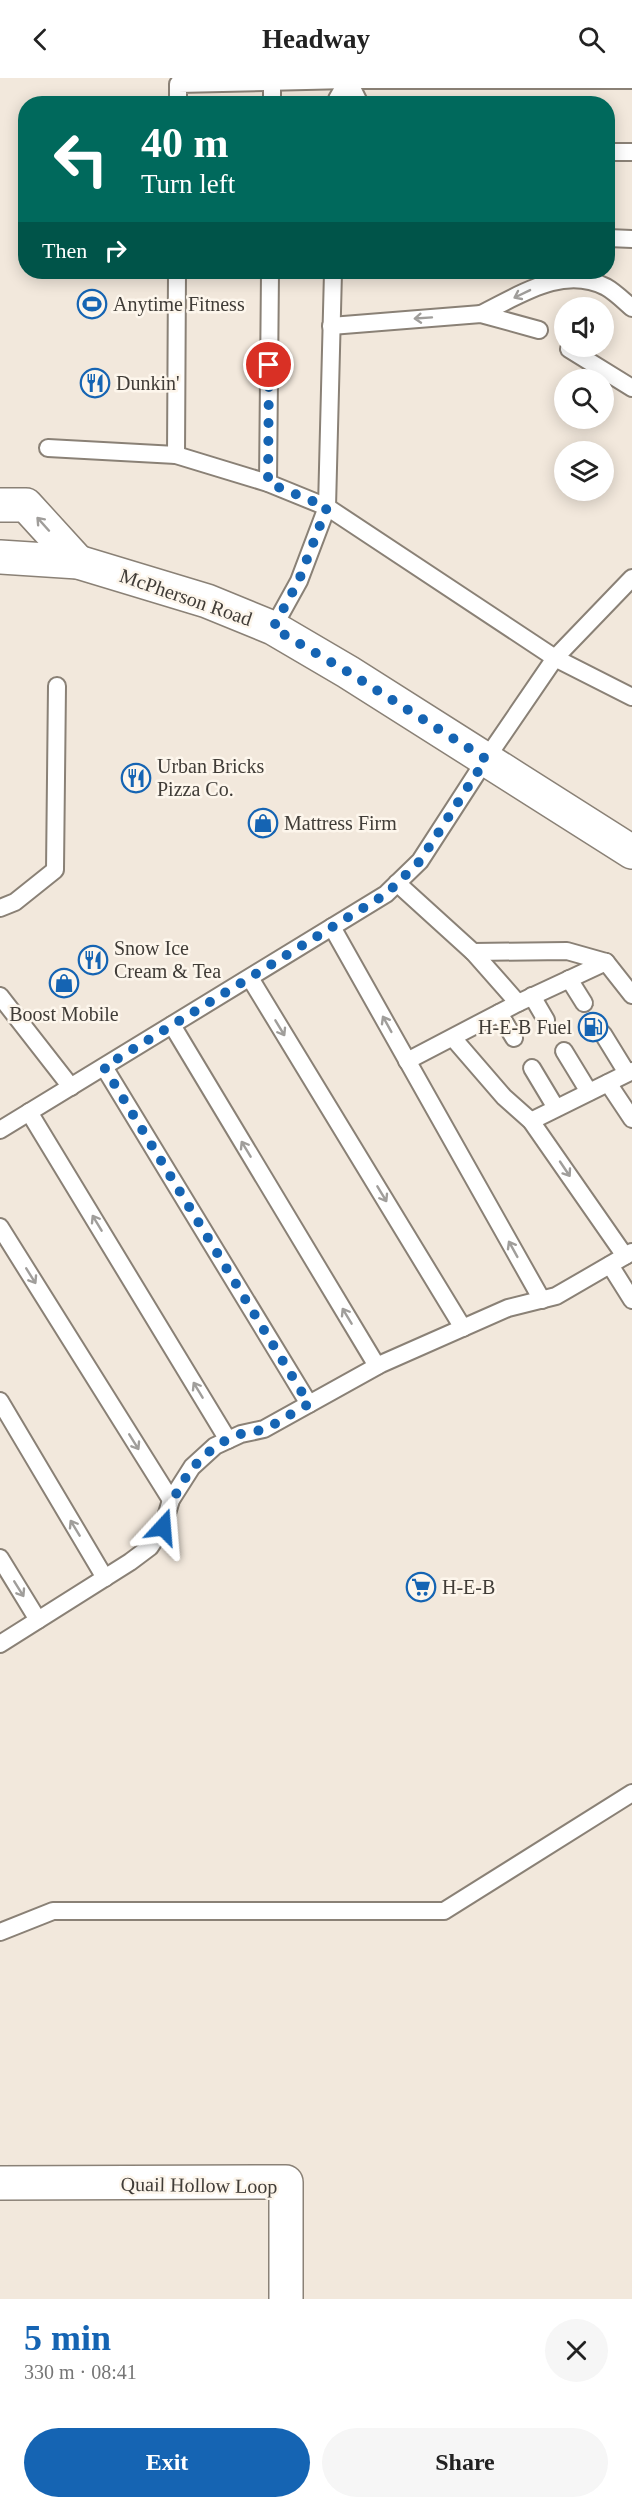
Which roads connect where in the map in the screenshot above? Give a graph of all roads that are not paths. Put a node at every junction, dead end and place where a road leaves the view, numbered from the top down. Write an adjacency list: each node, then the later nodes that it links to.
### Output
1 (348, 80): 2 (lane); 3 (lane); 6 (lane); 7 (lane)
2 (632, 80)
3 (272, 83): 4 (lane); 5 (lane)
4 (178, 96)
5 (272, 96)
6 (339, 96)
7 (356, 96)
8 (615, 152): 9 (lane)
9 (632, 152)
10 (615, 238): 11 (lane)
11 (632, 239)
12 (177, 279): 22 (lane)
13 (270, 279): 23 (lane)
14 (333, 279): 17 (lane)
15 (632, 308): 16 (lane, one-way to 16)
16 (481, 314): 17 (lane, one-way to 17); 18 (lane)
17 (331, 326): 25 (lane)
18 (539, 330)
19 (582, 357): 20 (lane)
20 (632, 388)
21 (48, 448): 22 (lane)
22 (176, 455): 23 (lane)
23 (268, 483): 25 (lane)
24 (0, 505): 27 (main road, one-way to 24)
25 (327, 507): 29 (lane); 30 (lane)
26 (0, 557): 27 (main road, McPherson Road)
27 (78, 562): 29 (main road, McPherson Road)
28 (632, 578): 30 (lane)
29 (273, 628): 33 (main road, McPherson Road)
30 (555, 658): 32 (lane); 33 (lane)
31 (57, 686): 36 (lane)
32 (632, 697)
33 (486, 759): 34 (main road, McPherson Road); 35 (lane)
34 (632, 852)
35 (397, 883): 37 (lane); 38 (lane)
36 (0, 908)
37 (332, 927): 40 (lane); 53 (lane, one-way to 37)
38 (473, 952): 39 (lane); 44 (lane)
39 (606, 962): 41 (lane); 42 (lane)
40 (250, 978): 48 (lane); 69 (lane, one-way to 69)
41 (569, 979): 44 (lane); 45 (lane)
42 (632, 995)
43 (0, 996): 58 (lane)
44 (525, 1000): 46 (lane); 47 (lane)
45 (584, 1003)
46 (499, 1013): 50 (lane); 51 (lane)
47 (546, 1020)
48 (172, 1025): 54 (lane); 70 (lane, one-way to 48)
49 (603, 1035): 56 (lane)
50 (453, 1038): 53 (lane); 63 (lane)
51 (514, 1038)
52 (564, 1051): 59 (lane)
53 (407, 1060): 67 (lane, one-way to 53)
54 (104, 1067): 58 (lane); 72 (lane)
55 (532, 1068): 60 (lane)
56 (629, 1072): 57 (lane)
57 (608, 1083): 59 (lane); 62 (lane)
58 (71, 1087): 61 (lane)
59 (589, 1092): 60 (lane)
60 (556, 1108): 63 (lane)
61 (29, 1112): 64 (lane); 73 (lane, one-way to 61)
62 (632, 1119)
63 (531, 1120): 66 (lane, one-way to 66)
64 (0, 1130)
65 (0, 1227): 74 (lane, one-way to 74)
66 (622, 1258): 67 (lane); 68 (lane)
67 (542, 1300): 69 (lane)
68 (632, 1300)
69 (463, 1328): 70 (lane)
70 (377, 1366): 72 (lane)
71 (0, 1401): 76 (lane, one-way to 71)
72 (309, 1404): 73 (lane)
73 (228, 1440): 74 (lane)
74 (171, 1500): 76 (lane)
75 (0, 1558): 77 (lane, one-way to 77)
76 (105, 1578): 77 (lane)
77 (38, 1620): 78 (lane)
78 (0, 1644)
79 (632, 1793): 80 (lane)
80 (0, 1932)
81 (0, 2183): 82 (main road, Quail Hollow Loop)
82 (286, 2299)

